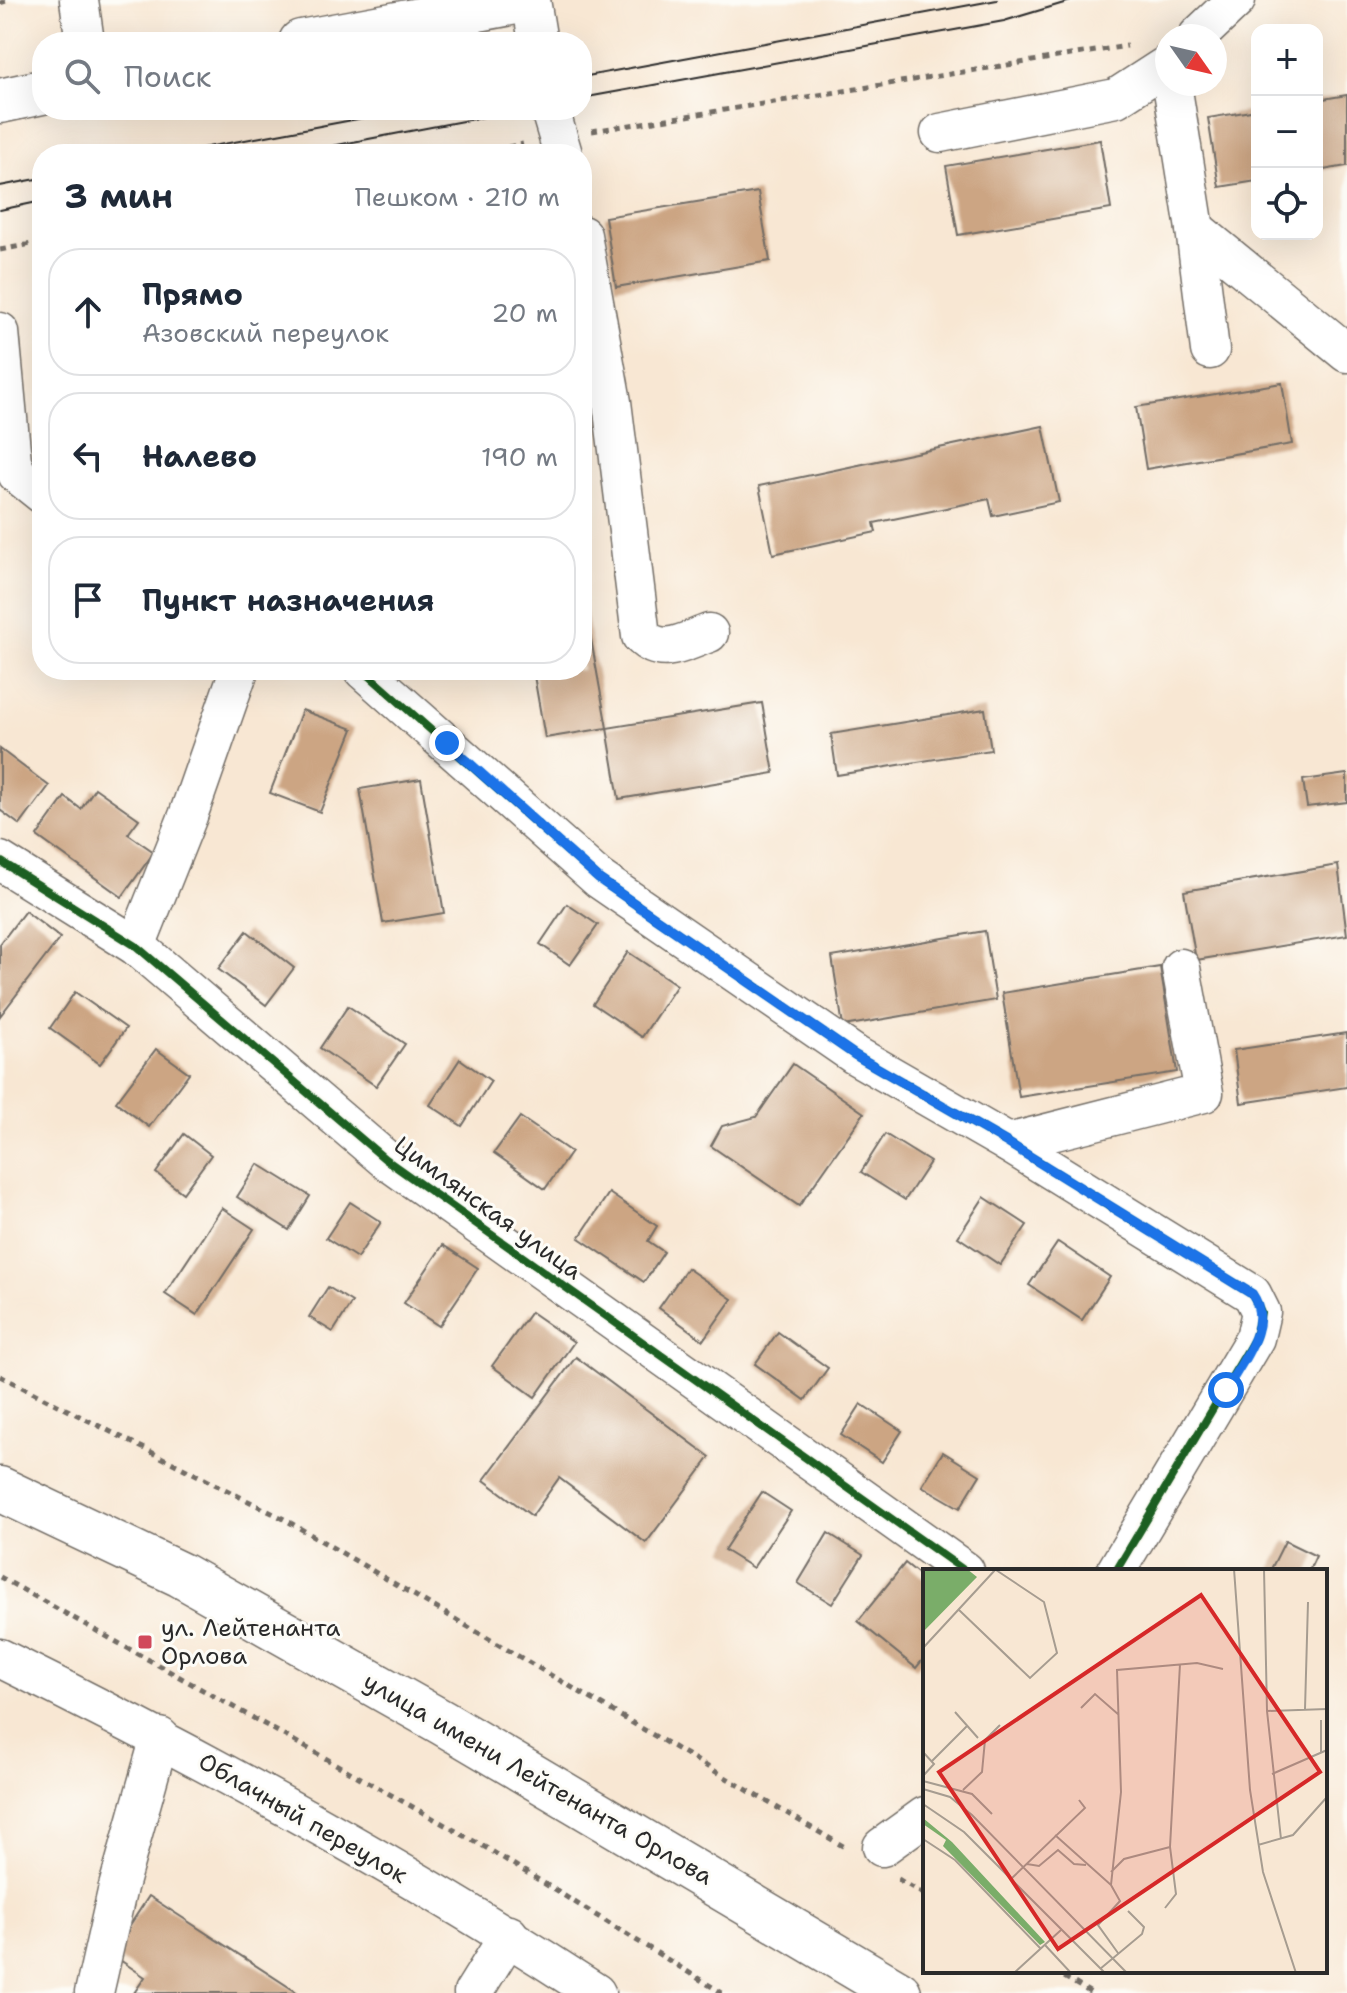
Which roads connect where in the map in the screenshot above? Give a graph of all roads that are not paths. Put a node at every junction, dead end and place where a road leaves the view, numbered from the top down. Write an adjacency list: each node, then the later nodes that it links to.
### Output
1 (79, 0): 5 (street)
2 (529, 0): 6 (main road); 7 (street)
3 (1236, 0): 4 (street)
4 (1211, 24)
5 (84, 32)
6 (355, 32)
7 (536, 32)
8 (1153, 54): 12 (street)
9 (32, 94): 11 (main road)
10 (1174, 96): 13 (street)
11 (0, 101)
12 (940, 133)
13 (1195, 229): 15 (street); 17 (street)
14 (0, 332): 19 (street)
15 (1210, 350)
16 (592, 353): 18 (street)
17 (1347, 353)
18 (595, 388): 20 (street)
19 (32, 486)
20 (709, 633)
21 (236, 680): 24 (street)
22 (374, 680): 26 (street)
23 (0, 861): 24 (street, Цимлянская улица)
24 (136, 946): 28 (street, Цимлянская улица)
25 (1181, 968): 26 (street)
26 (1008, 1143): 29 (street)
27 (0, 1489): 38 (main road, улица имени Лейтенанта Орлова)
28 (962, 1569)
29 (1117, 1569)
30 (0, 1658): 31 (street, Облачный переулок)
31 (160, 1737): 34 (street, Облачный переулок); 35 (street)
32 (923, 1818): 33 (street)
33 (876, 1858)
34 (509, 1935): 36 (street); 37 (street, Облачный переулок)
35 (94, 1993)
36 (473, 1993)
37 (596, 1993)
38 (899, 1993)

